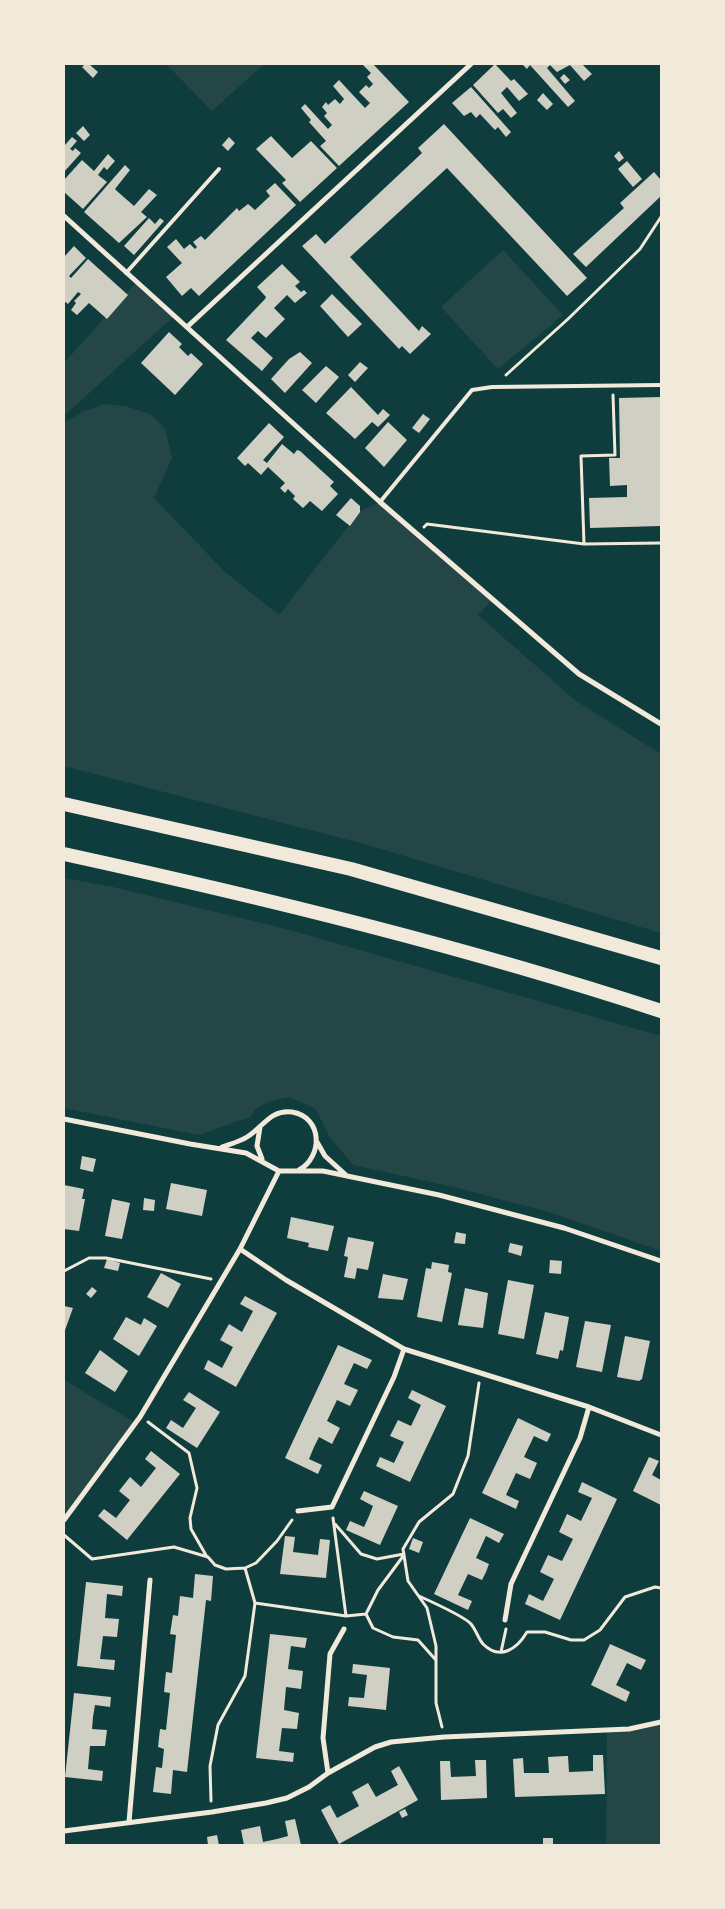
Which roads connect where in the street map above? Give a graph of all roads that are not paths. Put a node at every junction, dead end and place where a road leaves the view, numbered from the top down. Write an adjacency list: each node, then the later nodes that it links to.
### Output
1 (471, 64): 5 (street)
2 (219, 169): 4 (lane)
3 (64, 216): 4 (street)
4 (126, 273): 5 (street)
5 (187, 328): 7 (street)
6 (661, 385): 7 (lane)
7 (380, 502): 8 (street)
8 (661, 724)
9 (64, 804): 11 (highway)
10 (64, 854): 12 (highway)
11 (661, 958)
12 (661, 1010)
13 (64, 1119): 16 (street)
14 (260, 1127): 15 (street); 16 (street); 17 (street)
15 (317, 1142): 19 (street); 20 (street)
16 (219, 1148): 17 (street)
17 (265, 1164): 18 (street)
18 (279, 1171): 19 (street); 21 (street)
19 (287, 1172): 20 (street)
20 (348, 1176): 22 (street)
21 (240, 1249): 23 (street); 27 (street)
22 (661, 1261)
23 (404, 1349): 24 (street); 26 (street)
24 (589, 1407): 25 (street); 29 (street)
25 (661, 1435)
26 (298, 1512)
27 (64, 1520)
28 (150, 1580): 33 (street)
29 (505, 1620)
30 (344, 1629): 32 (street)
31 (661, 1722): 32 (street)
32 (328, 1773): 33 (street)
33 (129, 1822): 34 (street)
34 (64, 1831)

